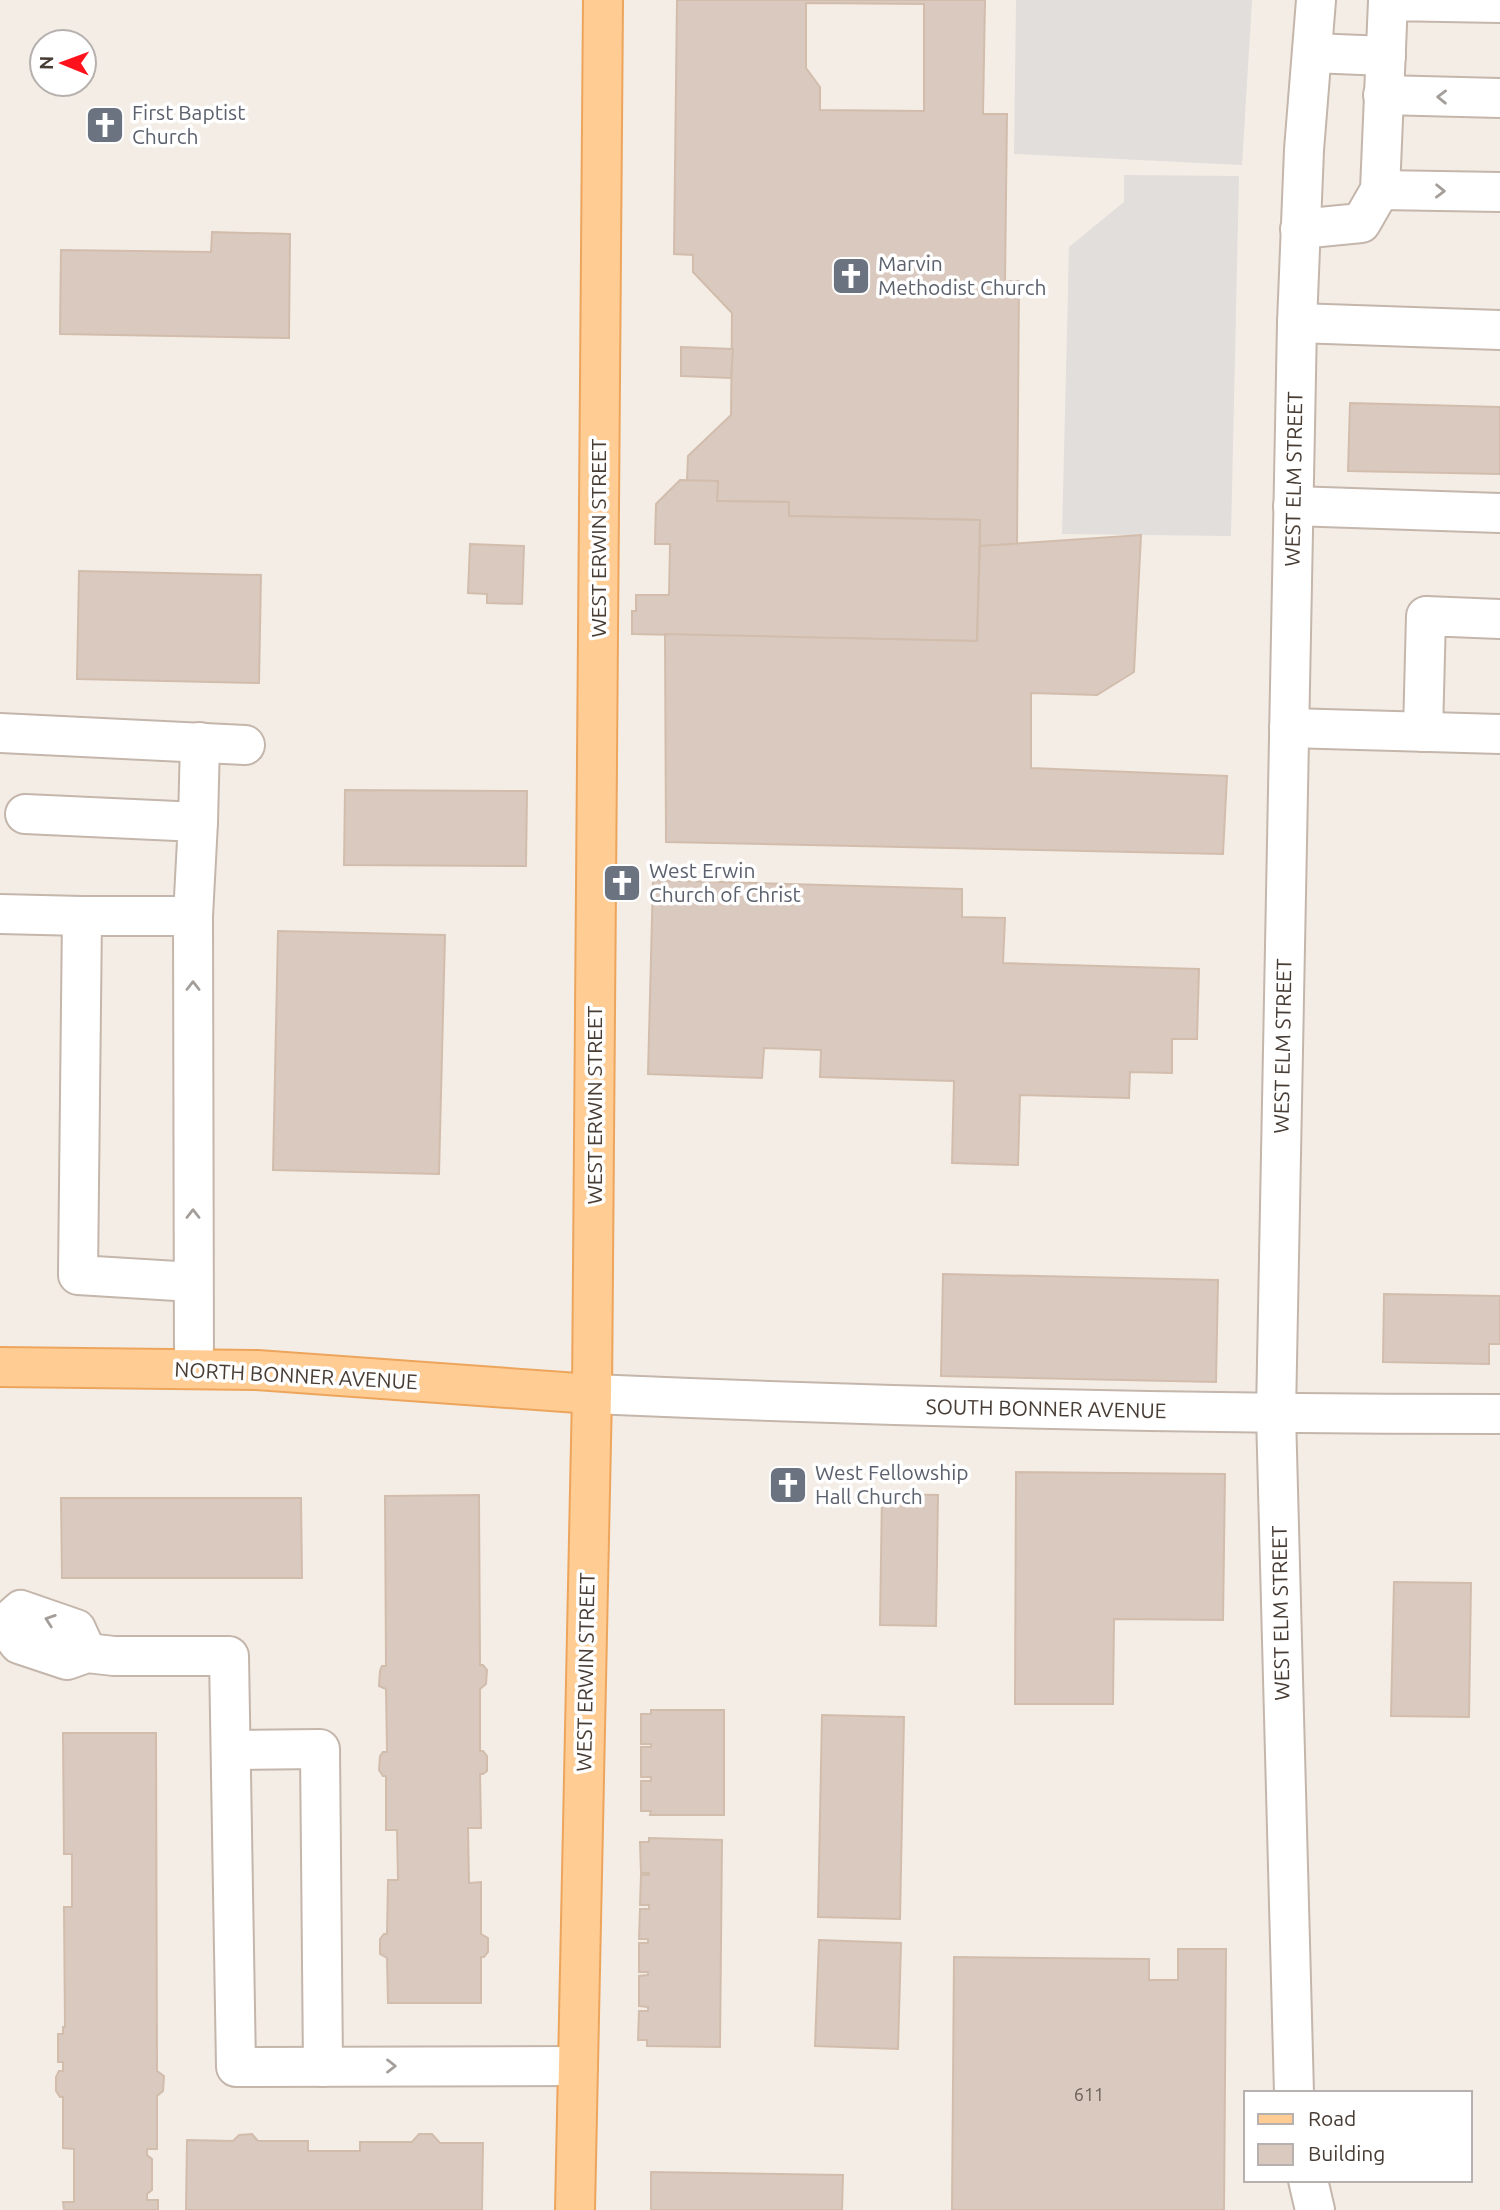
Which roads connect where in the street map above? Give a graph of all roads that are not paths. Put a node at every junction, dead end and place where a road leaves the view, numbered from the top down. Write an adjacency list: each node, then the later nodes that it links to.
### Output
1 (603, 0): 31 (main road, WEST ERWIN STREET)
2 (1316, 0): 5 (street, WEST ELM STREET)
3 (1388, 1): 4 (street); 6 (street)
4 (1500, 3)
5 (1312, 53): 6 (street); 11 (street, WEST ELM STREET)
6 (1386, 56): 7 (street)
7 (1383, 95): 8 (street, one-way to 7); 9 (street)
8 (1500, 98)
9 (1380, 190): 10 (street, one-way to 10); 11 (street)
10 (1500, 192)
11 (1300, 229): 12 (street, WEST ELM STREET)
12 (1297, 323): 13 (street); 14 (street, WEST ELM STREET)
13 (1500, 330)
14 (1293, 506): 15 (street); 17 (street, WEST ELM STREET)
15 (1500, 513)
16 (1500, 619): 18 (street)
17 (1289, 728): 18 (street); 32 (street, WEST ELM STREET)
18 (1423, 732): 20 (street)
19 (0, 733): 21 (street)
20 (1500, 734)
21 (200, 742): 22 (street); 24 (street)
22 (245, 745)
23 (25, 814): 24 (street)
24 (198, 822): 27 (street)
25 (0, 914): 26 (street)
26 (82, 916): 27 (street); 28 (street)
27 (193, 916): 28 (street, one-way to 27)
28 (193, 1282): 30 (street)
29 (0, 1367): 30 (main road, NORTH BONNER AVENUE)
30 (194, 1369): 31 (main road, NORTH BONNER AVENUE)
31 (592, 1394): 32 (street, SOUTH BONNER AVENUE); 36 (main road, WEST ERWIN STREET)
32 (1276, 1414): 33 (street, SOUTH BONNER AVENUE); 38 (street, WEST ELM STREET)
33 (1500, 1414)
34 (2, 1625): 35 (street)
35 (231, 1750): 37 (street); 37 (street)
36 (578, 2066): 37 (street, one-way to 36); 40 (main road, WEST ERWIN STREET)
37 (323, 2067)
38 (1294, 2091)
39 (1308, 2182): 41 (street)
40 (575, 2210)
41 (1315, 2210)

